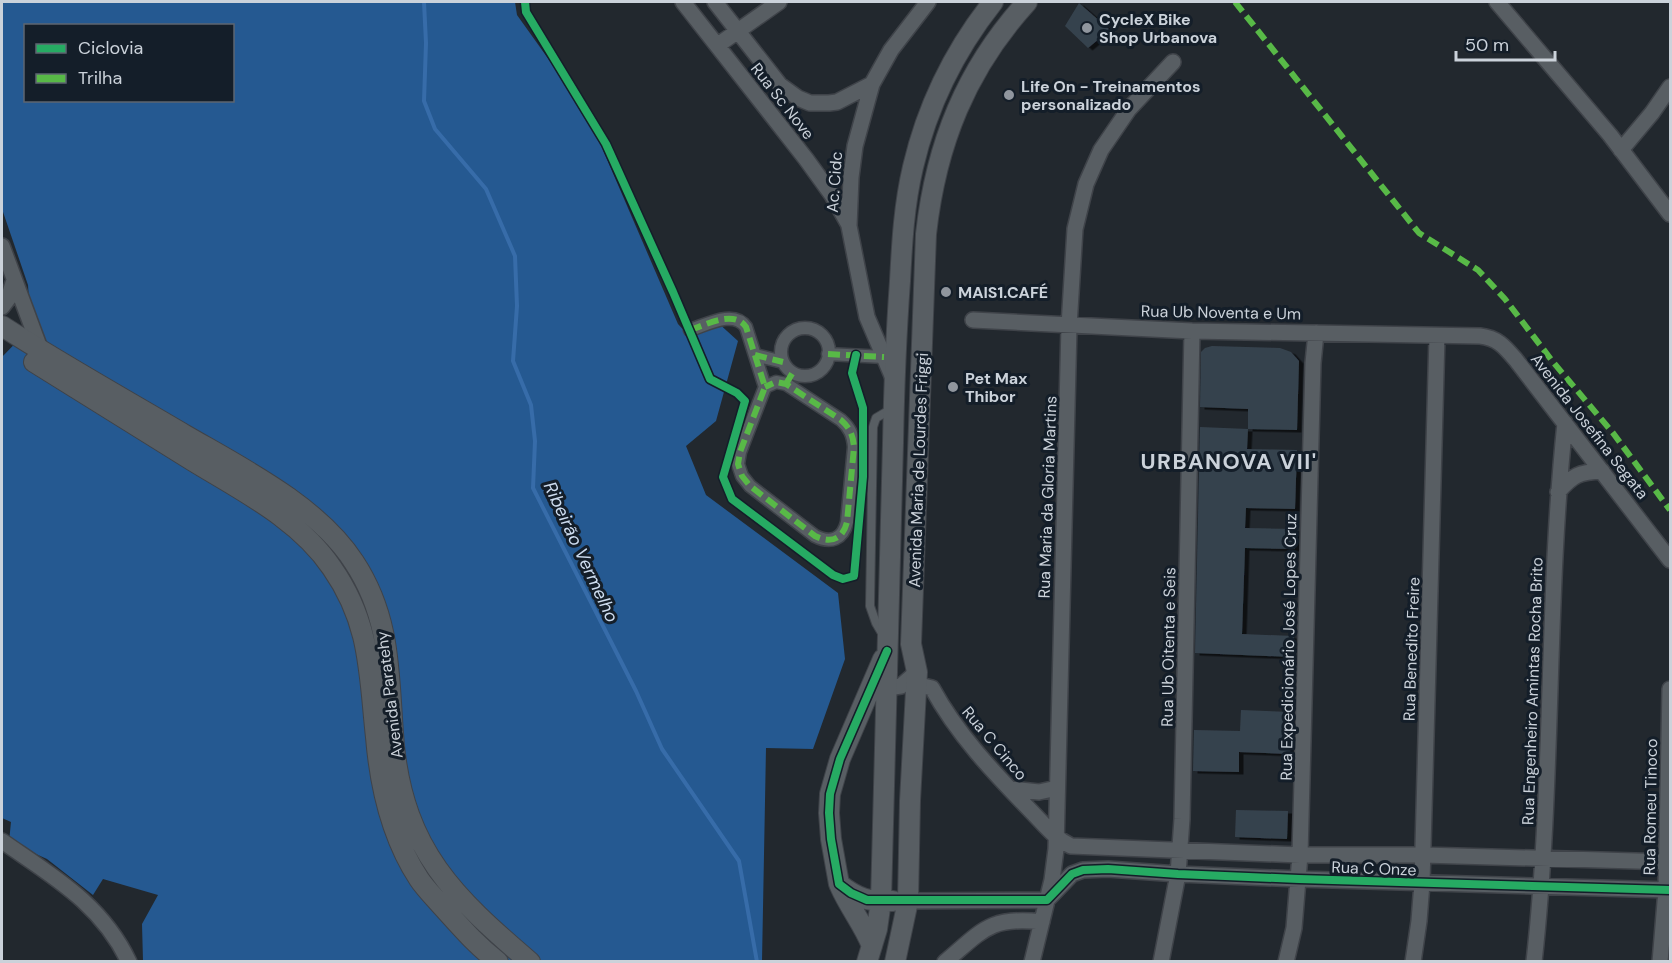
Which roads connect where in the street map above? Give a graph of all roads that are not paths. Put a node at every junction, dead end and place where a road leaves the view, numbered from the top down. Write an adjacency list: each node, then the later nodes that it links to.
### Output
1 (683, 2): 9 (street, Rua Sc Nove)
2 (715, 2): 8 (street)
3 (779, 2): 8 (street)
4 (928, 2): 11 (street, Ac. Cidc)
5 (993, 2): 36 (street, Avenida Maria de Lourdes Friggi)
6 (1027, 2): 43 (street, Avenida Maria de Lourdes Friggi)
7 (1497, 2): 13 (street)
8 (738, 33): 9 (street); 11 (street)
9 (718, 45): 17 (street, Rua Sc Nove)
10 (1173, 62): 23 (street, Rua Maria da Gloria Martins)
11 (872, 84): 17 (street, Ac. Cidc)
12 (1671, 87): 13 (street)
13 (1621, 150): 14 (street)
14 (1654, 193): 15 (street); 16 (street)
15 (1671, 193)
16 (1671, 214)
17 (849, 226): 33 (street, Ac. Cidc)
18 (2, 246): 19 (street)
19 (14, 280): 20 (street); 30 (street)
20 (2, 306)
21 (973, 320): 23 (street, Rua Ub Noventa e Um)
22 (2, 326): 30 (street, Avenida Paratehy)
23 (1070, 326): 25 (street, Rua Ub Noventa e Um); 49 (street, Rua Maria da Gloria Martins)
24 (690, 330): 32 (street)
25 (1192, 331): 26 (street, Rua Ub Noventa e Um); 53 (street, Rua Ub Oitenta e Seis)
26 (1316, 333): 27 (street, Rua Ub Noventa e Um); 54 (street, Rua Expedicionário José Lopes Cruz)
27 (1437, 336): 28 (street, Rua Ub Noventa e Um); 55 (street, Rua Benedito Freire)
28 (1468, 336): 39 (street, Avenida Josefina Segata)
29 (2, 342): 70 (street, Avenida Paratehy)
30 (41, 351): 71 (street, Avenida Paratehy)
31 (828, 354): 33 (street); 34 (street); 35 (street)
32 (755, 355): 34 (street); 38 (street)
33 (884, 357): 36 (street, Ac. Cidc)
34 (783, 362): 35 (street)
35 (793, 372): 37 (street)
36 (893, 378): 44 (street, Avenida Maria de Lourdes Friggi)
37 (786, 384): 38 (street); 38 (street)
38 (765, 387)
39 (1565, 423): 40 (street, Avenida Josefina Segata); 41 (street, Rua Engenheiro Amintas Rocha Brito)
40 (1602, 471): 41 (street); 42 (street, Avenida Josefina Segata)
41 (1558, 492): 56 (street, Rua Engenheiro Amintas Rocha Brito)
42 (1671, 560)
43 (911, 644): 45 (street, Avenida Maria de Lourdes Friggi); 47 (street)
44 (887, 646): 46 (street, Avenida Maria de Lourdes Friggi); 61 (street)
45 (917, 672): 46 (street); 47 (street, Rua C Cinco); 66 (street, Avenida Maria de Lourdes Friggi)
46 (887, 688): 65 (street, Avenida Maria de Lourdes Friggi)
47 (932, 688): 50 (street, Rua C Cinco)
48 (1671, 689): 57 (street, Rua Romeu Tinoco)
49 (1057, 788): 50 (street); 51 (street, Rua Maria da Gloria Martins)
50 (1010, 789): 51 (street, Rua C Cinco)
51 (1056, 837): 53 (street, Rua C Onze); 64 (street, Rua Maria da Gloria Martins)
52 (2, 841): 69 (street)
53 (1180, 850): 54 (street, Rua C Onze); 58 (street, Rua Ub Oitenta e Seis)
54 (1300, 855): 55 (street, Rua C Onze); 59 (street, Rua Expedicionário José Lopes Cruz)
55 (1423, 855): 56 (street, Rua C Onze); 60 (street, Rua Benedito Freire)
56 (1543, 860): 57 (street, Rua C Onze); 62 (street, Rua Engenheiro Amintas Rocha Brito)
57 (1669, 862): 63 (street, Rua Romeu Tinoco)
58 (1178, 874): 59 (street, Rua C Onze); 64 (street, Rua C Onze); 75 (street, Rua Ub Oitenta e Seis)
59 (1299, 879): 60 (street, Rua C Onze); 76 (street, Rua Expedicionário José Lopes Cruz)
60 (1422, 883): 62 (street, Rua C Onze); 77 (street, Rua Benedito Freire)
61 (839, 884): 65 (street); 68 (street)
62 (1542, 888): 63 (street, Rua C Onze); 78 (street, Rua Engenheiro Amintas Rocha Brito)
63 (1668, 890): 79 (street, Rua Romeu Tinoco)
64 (1047, 900): 66 (street); 67 (street, Rua Maria da Gloria Martins)
65 (881, 901): 66 (street); 68 (street, Avenida Maria de Lourdes Friggi)
66 (908, 901): 72 (street, Avenida Maria de Lourdes Friggi)
67 (1042, 922): 73 (street); 74 (street, Rua Maria da Gloria Martins)
68 (870, 954)
69 (129, 962)
70 (498, 962)
71 (530, 962)
72 (895, 962)
73 (945, 962)
74 (1032, 962)
75 (1161, 962)
76 (1286, 962)
77 (1413, 962)
78 (1534, 962)
79 (1660, 962)

